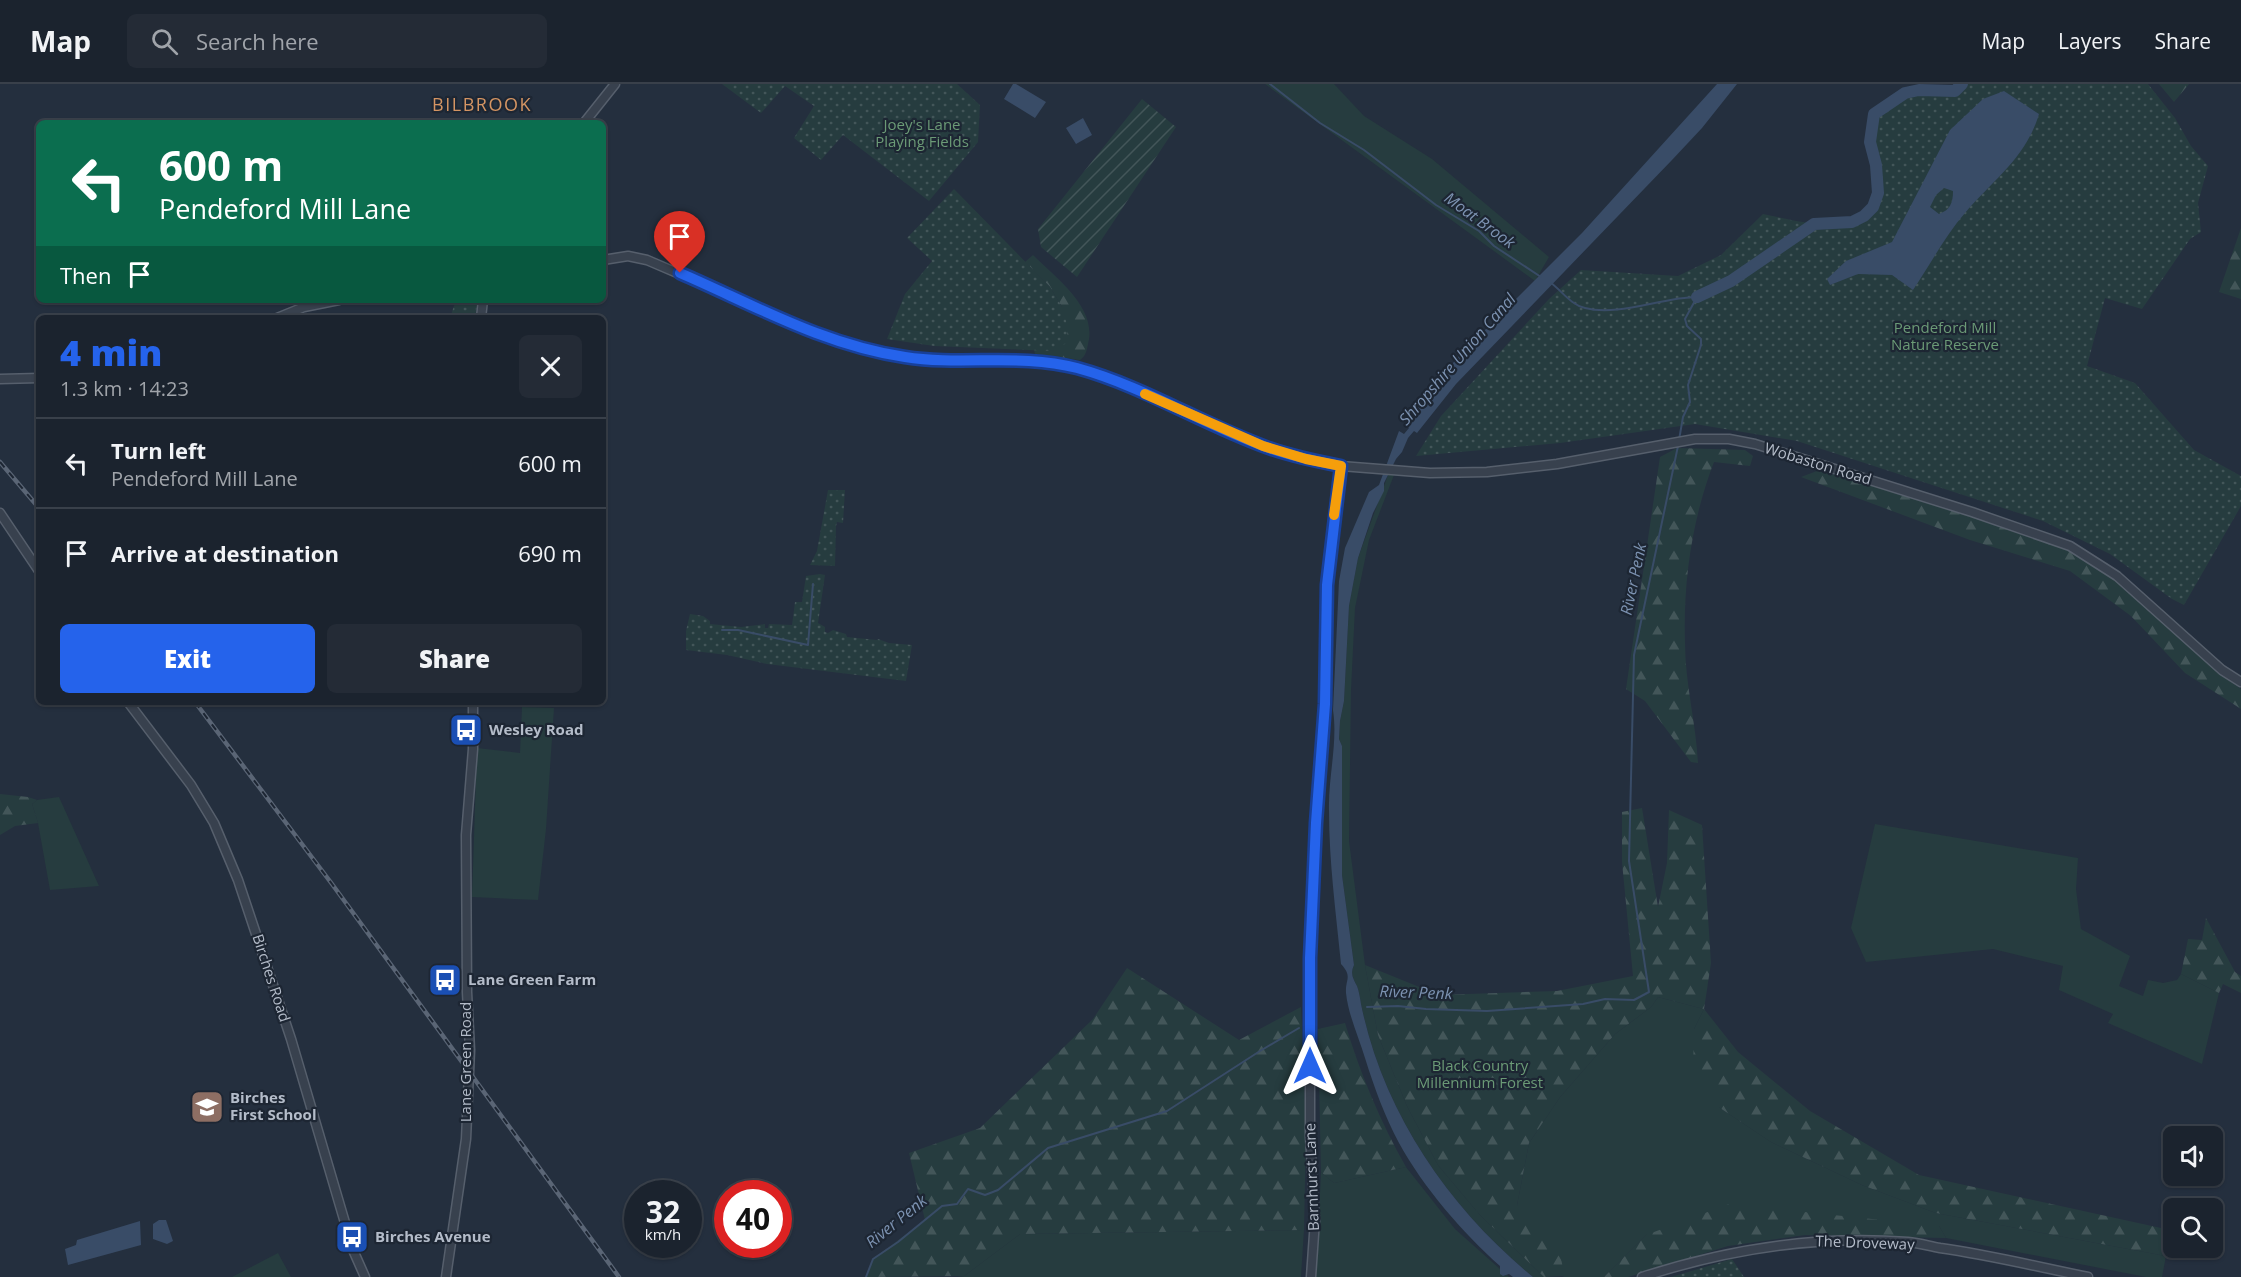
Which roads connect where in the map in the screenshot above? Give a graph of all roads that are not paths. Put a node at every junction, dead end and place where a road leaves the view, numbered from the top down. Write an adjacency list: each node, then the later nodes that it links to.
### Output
1 (615, 84): 2 (street)
2 (586, 120)
3 (606, 260): 8 (street, Wobaston Road)
4 (324, 303): 5 (street)
5 (284, 315)
6 (36, 378): 7 (street)
7 (0, 379)
8 (1341, 466): 11 (street, Wobaston Road); 16 (street, Barnhurst Lane)
9 (0, 513): 10 (street)
10 (36, 567)
11 (2241, 682)
12 (130, 705): 14 (street, Birches Road)
13 (473, 705): 15 (street, Lane Green Road)
14 (365, 1277)
15 (446, 1277)
16 (1311, 1277)
17 (1642, 1277): 18 (street, The Droveway)
18 (2088, 1277)

